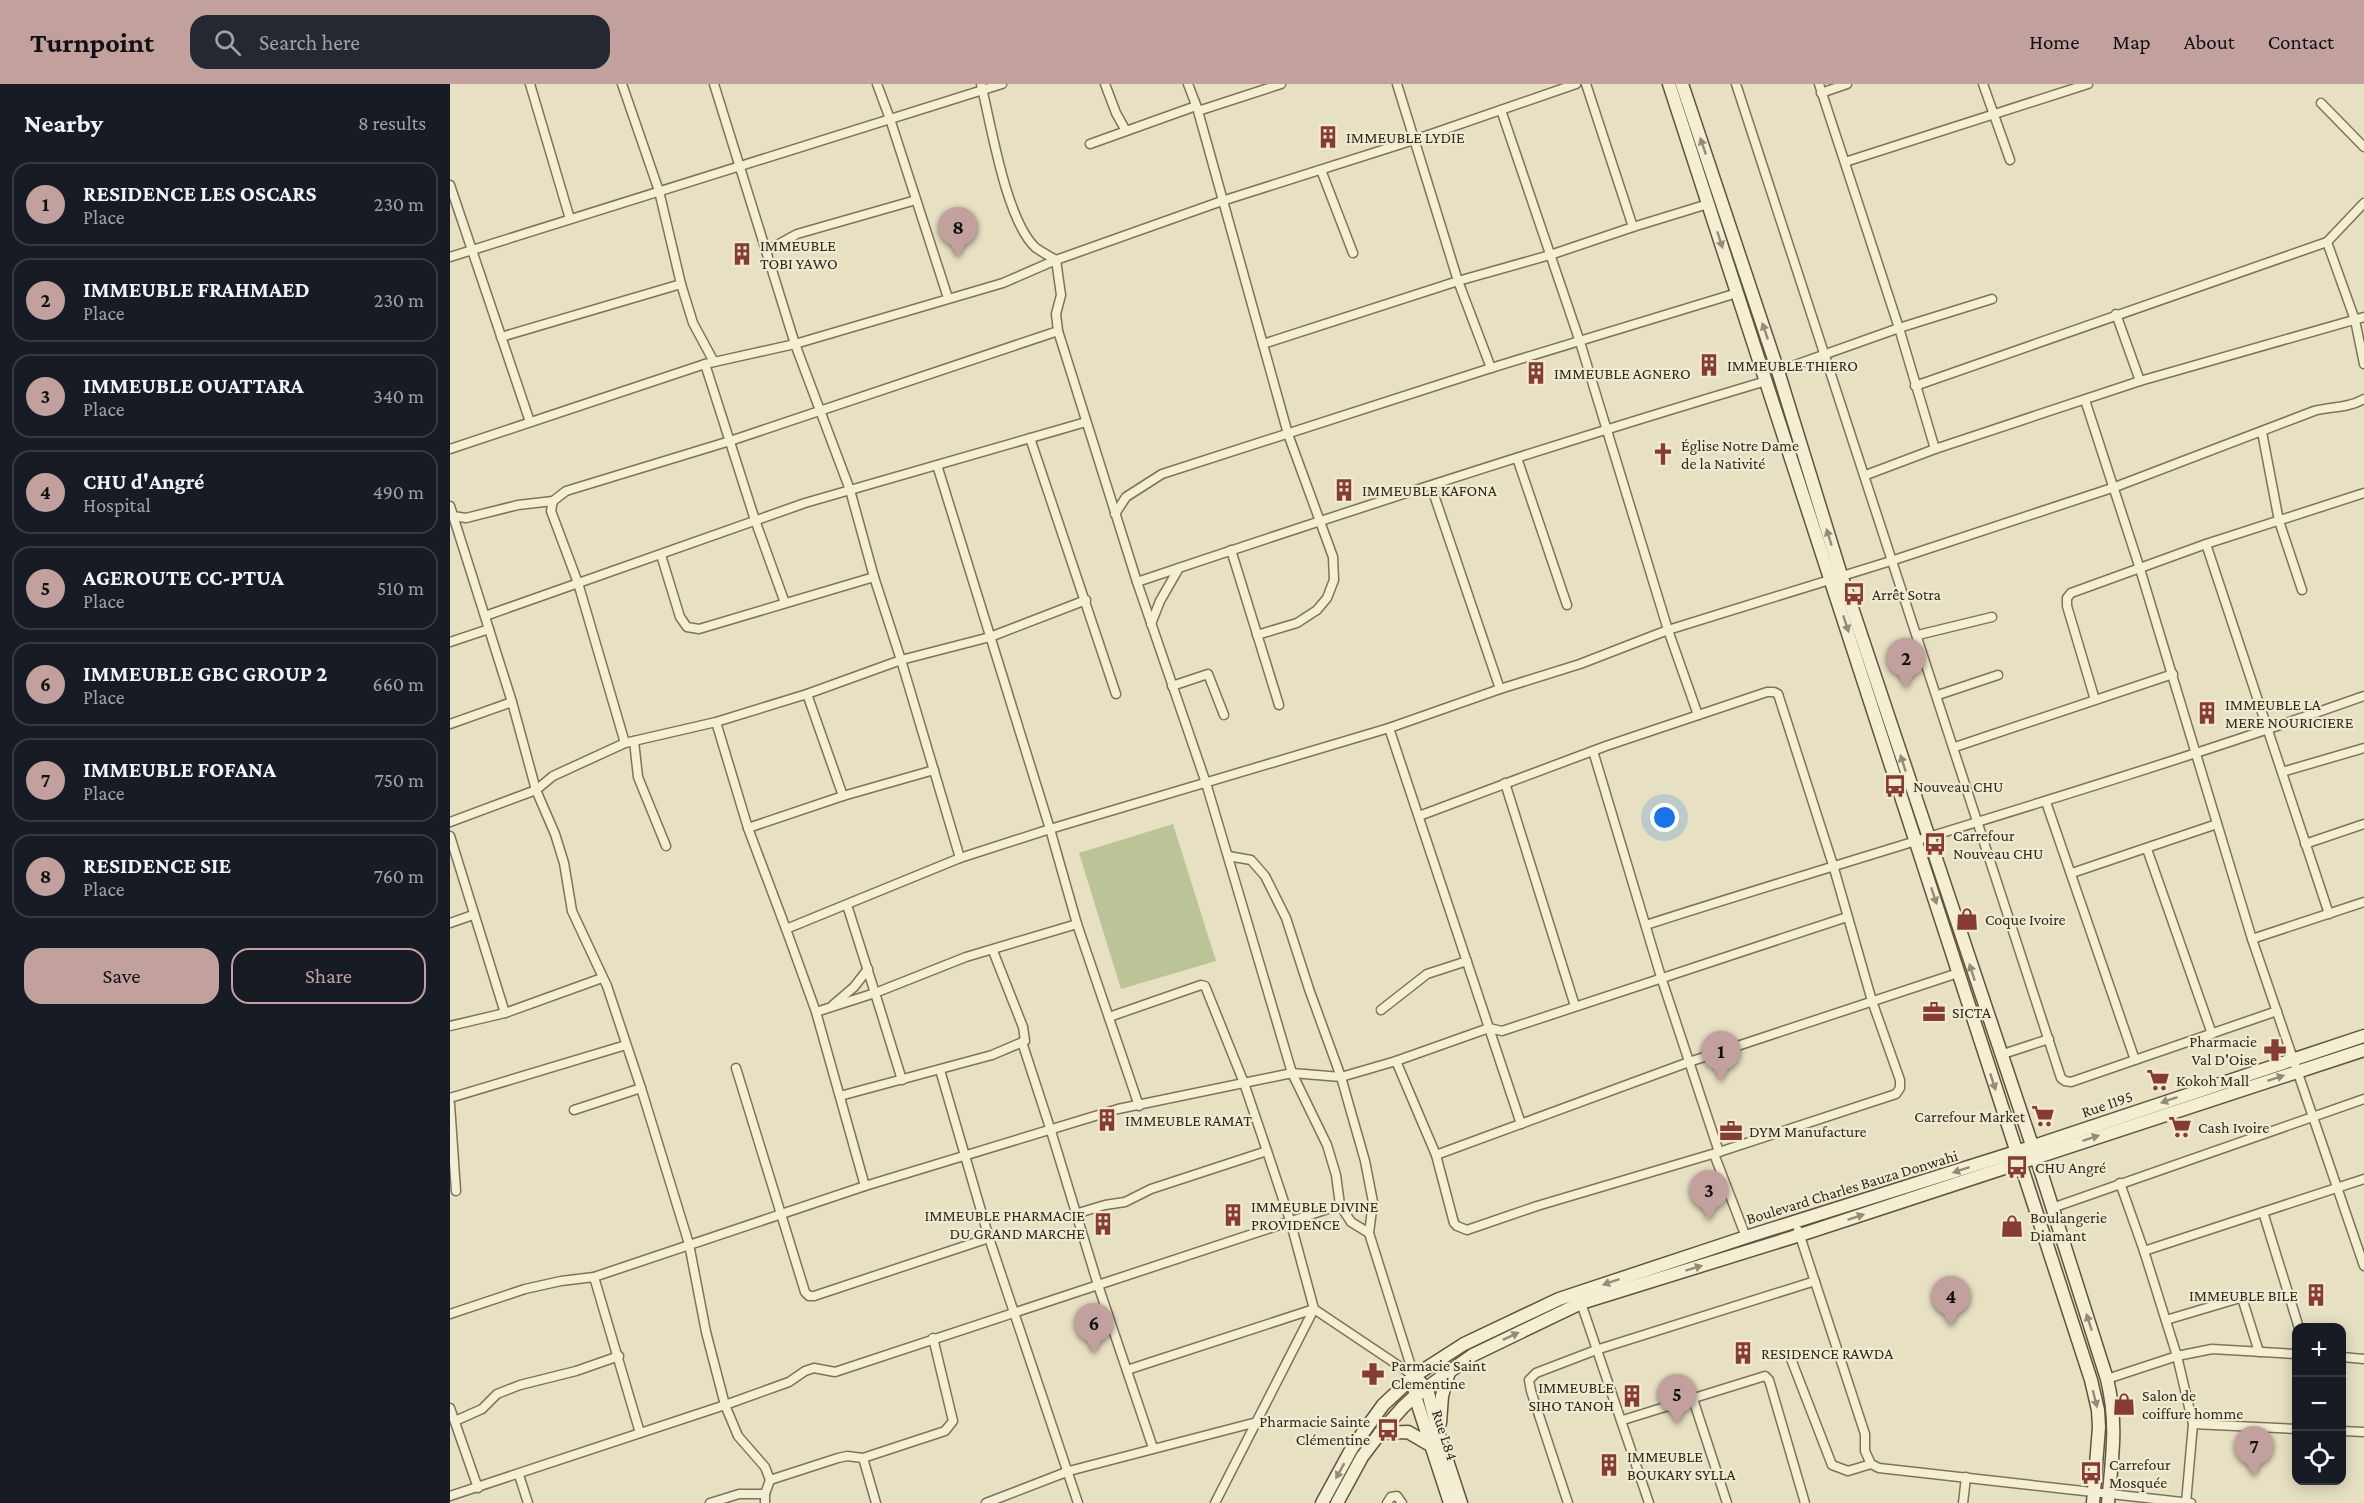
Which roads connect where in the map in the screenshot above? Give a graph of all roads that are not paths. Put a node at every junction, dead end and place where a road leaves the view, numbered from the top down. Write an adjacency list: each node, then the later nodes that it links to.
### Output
1 (530, 84): 39 (street)
2 (622, 84): 34 (street)
3 (714, 84): 31 (street)
4 (877, 84): 24 (street)
5 (1002, 84): 18 (street)
6 (1105, 84): 25 (street)
7 (1188, 84): 21 (street)
8 (1281, 84): 21 (street)
9 (1398, 84): 26 (street)
10 (1576, 84): 22 (street)
11 (1586, 84): 40 (street)
12 (1669, 84): 38 (main road)
13 (1682, 84): 66 (main road, one-way to 13)
14 (1736, 84): 62 (street)
15 (1847, 84): 19 (street)
16 (1983, 84): 23 (street)
17 (2088, 84): 23 (street)
18 (982, 88): 24 (street); 47 (street)
19 (1820, 88): 30 (street)
20 (2321, 103): 27 (street)
21 (1197, 109): 25 (street); 36 (street)
22 (1502, 110): 26 (street); 45 (street)
23 (1994, 114): 29 (street); 30 (street)
24 (890, 119): 31 (street); 35 (street)
25 (1126, 131): 28 (street)
26 (1414, 140): 32 (street); 48 (street)
27 (2363, 143)
28 (1090, 144)
29 (2010, 160)
30 (1845, 162): 56 (street)
31 (740, 166): 34 (street); 43 (street)
32 (1321, 170): 36 (street); 44 (street)
33 (450, 185): 42 (street)
34 (659, 191): 39 (street); 49 (street)
35 (916, 200): 43 (street); 51 (street)
36 (1222, 201): 47 (street); 61 (street)
37 (2364, 203): 41 (street)
38 (1708, 204): 40 (street); 50 (main road, one-way to 50)
39 (570, 219): 42 (street)
40 (1633, 226): 45 (street)
41 (2327, 242): 53 (street); 55 (street)
42 (472, 250): 46 (street); 58 (street)
43 (766, 252): 60 (street)
44 (1353, 253)
45 (1550, 255): 48 (street); 59 (street)
46 (450, 257)
47 (1056, 260): 51 (street); 57 (street)
48 (1458, 281): 61 (street); 65 (street)
49 (681, 284): 58 (street); 63 (street)
50 (1737, 293): 59 (street); 67 (main road)
51 (948, 298): 60 (street)
52 (1992, 299): 56 (street)
53 (2116, 314): 68 (street); 69 (street)
54 (2364, 317): 55 (street)
55 (2355, 320): 64 (street); 68 (street)
56 (1899, 328): 62 (street); 69 (street)
57 (1058, 331): 72 (street); 74 (street)
58 (501, 337): 73 (street)
59 (1580, 342): 65 (street); 75 (street)
60 (795, 344): 63 (street); 72 (street)
61 (1263, 344): 77 (street)
62 (1826, 353): 66 (street); 84 (street)
63 (710, 363): 73 (street); 79 (street)
64 (2364, 364)
65 (1491, 368): 77 (street)
66 (1778, 370): 103 (main road, one-way to 66)
67 (1766, 381): 75 (street); 103 (main road)
68 (2140, 381): 71 (street)
69 (1916, 386): 81 (street)
70 (2364, 399): 76 (street)
71 (2085, 400): 81 (street); 86 (street)
72 (820, 411): 79 (street); 87 (street)
73 (530, 422): 80 (street)
74 (1086, 422): 78 (street); 91 (street)
75 (1606, 429): 82 (street); 114 (street)
76 (2262, 432): 86 (street); 95 (street)
77 (1288, 434): 91 (street); 94 (street)
78 (1030, 438): 83 (street); 107 (street)
79 (730, 441): 89 (street); 93 (street)
80 (450, 449)
81 (1935, 449): 84 (street)
82 (1516, 458): 85 (street); 109 (street)
83 (937, 465): 87 (street); 117 (street)
84 (1866, 475): 99 (street)
85 (1431, 486): 94 (street); 123 (street)
86 (2115, 488): 99 (street); 101 (street)
87 (850, 490): 93 (street); 102 (street)
88 (2364, 493): 95 (street)
89 (553, 501): 92 (street); 105 (street)
90 (450, 506): 92 (street)
91 (1115, 514): 104 (street)
92 (453, 516): 110 (street)
93 (755, 520): 98 (street); 108 (street)
94 (1320, 520): 97 (street); 115 (street)
95 (2279, 521): 96 (street); 106 (street)
96 (2206, 544): 101 (street); 136 (street)
97 (1231, 550): 100 (street); 115 (street)
98 (661, 555): 105 (street); 108 (street)
99 (1894, 560): 103 (street); 116 (street)
100 (1179, 568): 104 (street); 112 (street)
101 (2140, 569): 120 (street); 128 (street)
102 (874, 577): 108 (street); 119 (street)
103 (1836, 577): 114 (street); 157 (main road)
104 (1137, 582): 112 (street)
105 (578, 583): 110 (street); 137 (street)
106 (2302, 590)
107 (1086, 600): 117 (street); 125 (street)
108 (785, 603)
109 (1567, 605)
110 (485, 616): 113 (street)
111 (1992, 617): 116 (street)
112 (1151, 625): 122 (street)
113 (489, 629): 118 (street); 129 (street)
114 (1668, 630): 123 (street); 132 (street)
115 (1257, 635): 130 (street)
116 (1918, 635): 126 (street)
117 (990, 637): 119 (street); 155 (street)
118 (450, 642)
119 (901, 660): 124 (street); 142 (street)
120 (2172, 674): 128 (street); 141 (street)
121 (1998, 675): 126 (street)
122 (1172, 686): 131 (street); 144 (street)
123 (1500, 689): 135 (street)
124 (807, 694): 133 (street); 147 (street)
125 (1116, 694)
126 (1938, 695): 138 (street)
127 (2364, 696): 136 (street)
128 (2095, 700): 138 (street)
129 (512, 702): 134 (street); 146 (street)
130 (1280, 705)
131 (1224, 715)
132 (1698, 715): 140 (street); 163 (street)
133 (716, 722): 137 (street); 154 (street)
134 (450, 724)
135 (1389, 728): 144 (street); 149 (street)
136 (2267, 730): 141 (street); 143 (street)
137 (630, 742): 146 (street); 159 (street)
138 (1955, 747): 151 (street)
139 (2364, 748): 143 (street)
140 (1593, 751): 145 (street); 172 (street)
141 (2196, 752): 148 (street); 152 (street)
142 (934, 770): 147 (street); 162 (street)
143 (2282, 772): 158 (street)
144 (1206, 783): 155 (street); 161 (street)
145 (1505, 783): 149 (street); 183 (street)
146 (536, 790): 150 (street); 180 (street)
147 (843, 796): 154 (street)
148 (2046, 802): 151 (street); 164 (street)
149 (1419, 816): 176 (street)
150 (450, 822)
151 (1977, 823): 157 (street); 194 (street)
152 (2217, 824): 160 (street); 174 (street)
153 (2364, 824): 158 (street)
154 (748, 828): 173 (street)
155 (1050, 829): 162 (street); 171 (street)
156 (450, 836): 168 (street)
157 (1922, 839): 163 (street); 178 (main road, one-way to 178); 198 (main road, one-way to 157)
158 (2305, 844): 167 (street)
159 (666, 846)
160 (2147, 849): 164 (street); 192 (street)
161 (1228, 856): 206 (street); 207 (street)
162 (960, 858): 166 (street)
163 (1833, 865): 169 (street); 172 (street)
164 (2072, 873): 200 (street)
165 (2364, 902): 167 (street)
166 (847, 904): 173 (street); 177 (street)
167 (2329, 914): 174 (street)
168 (473, 915): 170 (street); 188 (street)
169 (1847, 917): 179 (street); 182 (street)
170 (450, 922)
171 (1077, 924): 175 (street); 189 (street)
172 (1646, 925): 179 (street)
173 (786, 928): 187 (street)
174 (2252, 939): 186 (street)
175 (993, 951): 181 (street); 195 (street)
176 (1467, 961): 185 (street); 191 (street)
177 (867, 969): 181 (street); 184 (street)
178 (1958, 973): 182 (street); 225 (main road, one-way to 225)
179 (1661, 977): 183 (street); 202 (street)
180 (602, 978): 188 (street); 196 (street)
181 (875, 993): 184 (street); 208 (street)
182 (1872, 1001): 202 (street); 222 (street)
183 (1575, 1006): 191 (street)
184 (831, 1007): 187 (street)
185 (1381, 1010)
186 (2277, 1011): 192 (street); 199 (street)
187 (816, 1012): 211 (street)
188 (505, 1013): 190 (street)
189 (1108, 1017): 209 (street); 215 (street)
190 (450, 1026)
191 (1489, 1028): 201 (street); 218 (street)
192 (2212, 1034): 200 (street)
193 (2364, 1036): 199 (main road, Rue I195)
194 (2049, 1039): 198 (street); 200 (street)
195 (1022, 1042): 204 (street); 219 (street)
196 (626, 1045): 210 (street); 212 (street)
197 (2364, 1050): 205 (main road, Rue I195)
198 (2000, 1055): 221 (main road)
199 (2294, 1058): 205 (street); 221 (main road, Rue I195, one-way to 221)
200 (2135, 1060)
201 (1396, 1061): 207 (street); 223 (street)
202 (1689, 1062): 218 (street); 222 (street)
203 (736, 1068): 234 (street)
204 (940, 1070): 208 (street); 224 (street)
205 (2298, 1071): 217 (street); 221 (main road, Rue I195, one-way to 205)
206 (1292, 1073): 207 (street); 209 (street); 231 (street)
207 (1341, 1077): 238 (street)
208 (902, 1080): 211 (street)
209 (1244, 1083): 215 (street); 220 (street)
210 (641, 1088): 216 (street); 242 (street)
211 (840, 1096): 228 (street)
212 (450, 1098)
213 (2364, 1099): 217 (street)
214 (450, 1104): 230 (street)
215 (1139, 1106): 219 (street)
216 (574, 1110)
217 (2314, 1115): 227 (street); 229 (street)
218 (1521, 1124): 223 (street)
219 (1051, 1131): 224 (street); 235 (street)
220 (1267, 1151): 235 (street); 236 (street)
221 (2034, 1151): 225 (main road); 232 (main road)
222 (1716, 1153): 223 (street); 240 (street)
223 (1436, 1155)
224 (966, 1156): 228 (street); 241 (street)
225 (2018, 1157): 237 (main road, Boulevard Charles Bauza Donwahi, one-way to 237); 239 (main road, Boulevard Charles Bauza Donwahi, one-way to 225); 262 (main road)
226 (2364, 1179): 229 (street)
227 (2120, 1183): 232 (street); 243 (street)
228 (865, 1186): 234 (street)
229 (2338, 1187): 233 (street); 244 (street)
230 (456, 1191)
231 (1340, 1205): 236 (street); 238 (street)
232 (2052, 1208): 257 (main road, one-way to 232)
233 (2263, 1212): 243 (street); 253 (street)
234 (782, 1214): 241 (street); 242 (street)
235 (1075, 1214): 247 (street)
236 (1290, 1220): 247 (street); 249 (street)
237 (1796, 1222): 239 (street); 240 (main road, Boulevard Charles Bauza Donwahi)
238 (1369, 1233): 267 (street)
239 (1800, 1235): 246 (street); 248 (main road, Boulevard Charles Bauza Donwahi, one-way to 239)
240 (1746, 1237): 267 (main road, Boulevard Charles Bauza Donwahi, one-way to 267)
241 (989, 1238): 251 (street)
242 (689, 1244): 245 (street); 272 (street)
243 (2144, 1251): 252 (street)
244 (2363, 1261)
245 (594, 1277): 250 (street); 259 (street)
246 (1815, 1281): 255 (street); 286 (street)
247 (1098, 1285): 251 (street); 265 (street)
248 (1581, 1303): 255 (street); 266 (main road, Boulevard Charles Bauza Donwahi, one-way to 248)
249 (1314, 1310): 265 (street); 267 (street); 276 (street)
250 (450, 1314)
251 (1015, 1314): 254 (street); 287 (street)
252 (2166, 1320): 256 (street); 260 (street)
253 (2298, 1323)
254 (933, 1338): 272 (street); 285 (street)
255 (1596, 1350): 274 (street); 308 (street)
256 (2259, 1352): 258 (street); 260 (street)
257 (2099, 1353): 262 (main road); 268 (main road)
258 (2292, 1354)
259 (618, 1356): 275 (street); 281 (street)
260 (2177, 1356): 268 (street); 277 (street)
261 (2346, 1357): 264 (street)
262 (2084, 1358): 294 (main road, one-way to 294)
263 (1791, 1359): 286 (street)
264 (2364, 1359)
265 (1127, 1370): 284 (street)
266 (1449, 1372): 269 (main road, Boulevard Charles Bauza Donwahi); 283 (main road)
267 (1414, 1376): 269 (main road); 270 (main road, Rue L84); 302 (main road, Boulevard Charles Bauza Donwahi, one-way to 302)
268 (2107, 1379): 295 (main road)
269 (1427, 1389): 270 (main road, Boulevard Charles Bauza Donwahi); 283 (main road)
270 (1415, 1396): 282 (main road, Boulevard Charles Bauza Donwahi); 283 (main road, Rue L84)
271 (1693, 1399): 274 (street); 310 (street); 311 (street)
272 (725, 1405): 281 (street); 290 (street)
273 (450, 1408): 275 (street)
274 (1623, 1420): 309 (street)
275 (455, 1421): 291 (street)
276 (1257, 1422): 284 (street); 301 (street)
277 (2193, 1424): 278 (street); 313 (street)
278 (2292, 1429)
279 (2346, 1431): 280 (street)
280 (2364, 1432)
281 (640, 1433): 288 (street)
282 (1380, 1433): 283 (main road); 303 (main road, Boulevard Charles Bauza Donwahi)
283 (1436, 1444): 306 (main road, Rue L84); 307 (main road)
284 (1153, 1448): 287 (street)
285 (863, 1458): 290 (street); 298 (street)
286 (1871, 1464): 289 (street)
287 (1069, 1471): 299 (street); 300 (street)
288 (519, 1475): 291 (street); 296 (street)
289 (1966, 1477): 294 (street); 312 (street)
290 (770, 1480): 293 (street)
291 (478, 1488): 292 (street)
292 (450, 1496)
293 (765, 1498): 297 (street)
294 (2093, 1498): 295 (street)
295 (2109, 1499): 313 (street)
296 (528, 1503)
297 (710, 1503)
298 (876, 1503)
299 (986, 1503)
300 (1078, 1503)
301 (1215, 1503)
302 (1322, 1503)
303 (1336, 1503)
304 (1387, 1503): 305 (street)
305 (1402, 1503)
306 (1450, 1503)
307 (1461, 1503)
308 (1568, 1503)
309 (1649, 1503)
310 (1727, 1503)
311 (1805, 1503)
312 (1963, 1503)
313 (2186, 1503): 314 (street)
314 (2192, 1503)

